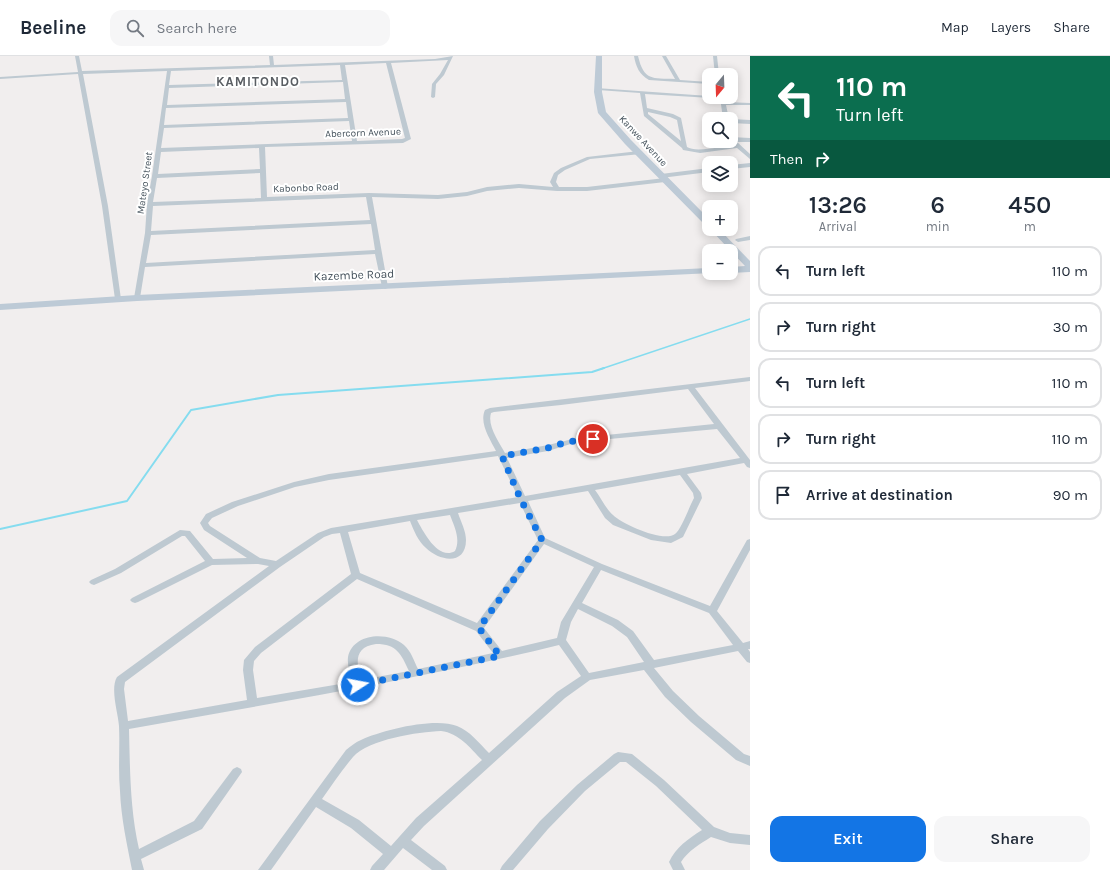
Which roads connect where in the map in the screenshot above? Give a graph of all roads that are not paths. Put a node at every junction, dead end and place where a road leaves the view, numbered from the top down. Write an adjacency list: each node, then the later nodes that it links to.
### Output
1 (77, 56): 16 (street)
2 (271, 56): 13 (street)
3 (373, 56): 10 (street)
4 (599, 56): 22 (main road, Kanwe Avenue)
5 (636, 56): 19 (street)
6 (664, 56): 19 (street)
7 (714, 56): 14 (street)
8 (451, 57): 9 (street); 25 (street)
9 (406, 58): 11 (street)
10 (374, 62): 11 (street); 12 (street)
11 (388, 62): 37 (street, Abercorn Avenue)
12 (342, 63): 13 (street); 18 (street)
13 (272, 66): 15 (street)
14 (716, 68)
15 (168, 70): 16 (street); 21 (street, Mateyo Street)
16 (79, 73): 17 (street); 68 (street)
17 (0, 78)
18 (344, 81): 21 (street); 26 (street)
19 (678, 81): 20 (street)
20 (702, 83)
21 (166, 87): 29 (street, Mateyo Street)
22 (598, 89): 23 (street); 43 (main road, Kanwe Avenue)
23 (642, 92): 24 (street); 30 (street)
24 (702, 96)
25 (433, 97)
26 (349, 100): 29 (street); 31 (street)
27 (738, 102): 28 (street)
28 (750, 104)
29 (164, 107): 34 (street, Mateyo Street)
30 (645, 109): 41 (street); 41 (street)
31 (352, 119): 34 (street); 37 (street)
32 (738, 121): 33 (street)
33 (750, 122)
34 (162, 128): 42 (street, Mateyo Street)
35 (738, 140): 36 (street)
36 (750, 140)
37 (355, 143): 38 (street, Abercorn Avenue)
38 (262, 146): 42 (street, Abercorn Avenue); 47 (street)
39 (722, 148): 41 (street)
40 (738, 148): 44 (street)
41 (685, 149)
42 (159, 150): 49 (street, Mateyo Street)
43 (639, 153): 50 (main road, Kanwe Avenue); 51 (street)
44 (750, 157)
45 (750, 165): 46 (street)
46 (738, 166)
47 (262, 171): 49 (street); 53 (street)
48 (702, 171): 50 (street, Kabonbo Road)
49 (156, 176): 54 (street, Mateyo Street)
50 (663, 178): 51 (street, Kabonbo Road); 55 (main road, Kanwe Avenue)
51 (557, 189): 52 (street, Kabonbo Road)
52 (369, 195): 53 (street, Kabonbo Road); 56 (street)
53 (264, 199): 54 (street, Kabonbo Road)
54 (150, 204): 57 (street, Mateyo Street)
55 (702, 217)
56 (374, 222): 57 (street); 61 (street)
57 (148, 233): 62 (street, Mateyo Street)
58 (720, 236): 63 (main road)
59 (750, 238): 60 (street)
60 (738, 240)
61 (378, 252): 62 (street); 66 (street)
62 (142, 265): 67 (street, Mateyo Street)
63 (750, 268): 64 (main road)
64 (738, 269)
65 (702, 271): 66 (main road, Kazembe Road)
66 (385, 287): 67 (main road, Kazembe Road)
67 (137, 298): 68 (main road, Kazembe Road)
68 (118, 299): 69 (main road, Kazembe Road)
69 (0, 307)
70 (749, 380): 71 (street)
71 (690, 386): 72 (street); 73 (street)
72 (719, 426): 73 (street); 74 (street)
73 (501, 454): 77 (street); 83 (street)
74 (748, 463): 75 (street)
75 (682, 472): 76 (street); 76 (street)
76 (591, 490): 77 (street)
77 (521, 500): 78 (street); 81 (street)
78 (453, 511): 79 (street); 79 (street)
79 (412, 518): 80 (street)
80 (343, 530): 85 (street); 87 (street)
81 (542, 540): 86 (street); 92 (street)
82 (750, 542): 91 (street)
83 (258, 561): 84 (street); 85 (street)
84 (211, 562): 88 (street); 89 (street)
85 (277, 565): 102 (street)
86 (599, 566): 90 (street); 91 (street)
87 (356, 575): 92 (street); 101 (street)
88 (94, 582)
89 (135, 600)
90 (576, 604): 93 (street); 97 (street)
91 (712, 611): 94 (street)
92 (479, 628): 95 (street)
93 (561, 641): 95 (street); 99 (street)
94 (745, 646): 96 (street); 97 (street)
95 (500, 656): 98 (street)
96 (750, 659)
97 (648, 664): 99 (street); 104 (street)
98 (415, 674): 100 (street); 100 (street)
99 (587, 677): 103 (street)
100 (358, 685): 101 (street)
101 (252, 702): 102 (street)
102 (124, 726): 111 (street)
103 (488, 760): 106 (street); 109 (street)
104 (750, 761)
105 (237, 772): 111 (street)
106 (315, 801): 110 (street); 113 (street)
107 (710, 831): 108 (street); 116 (street); 117 (street)
108 (750, 840)
109 (403, 841): 110 (street); 115 (street)
110 (391, 853): 114 (street)
111 (136, 856): 112 (street)
112 (138, 870)
113 (264, 870)
114 (376, 870)
115 (441, 870)
116 (506, 870)
117 (679, 870)

